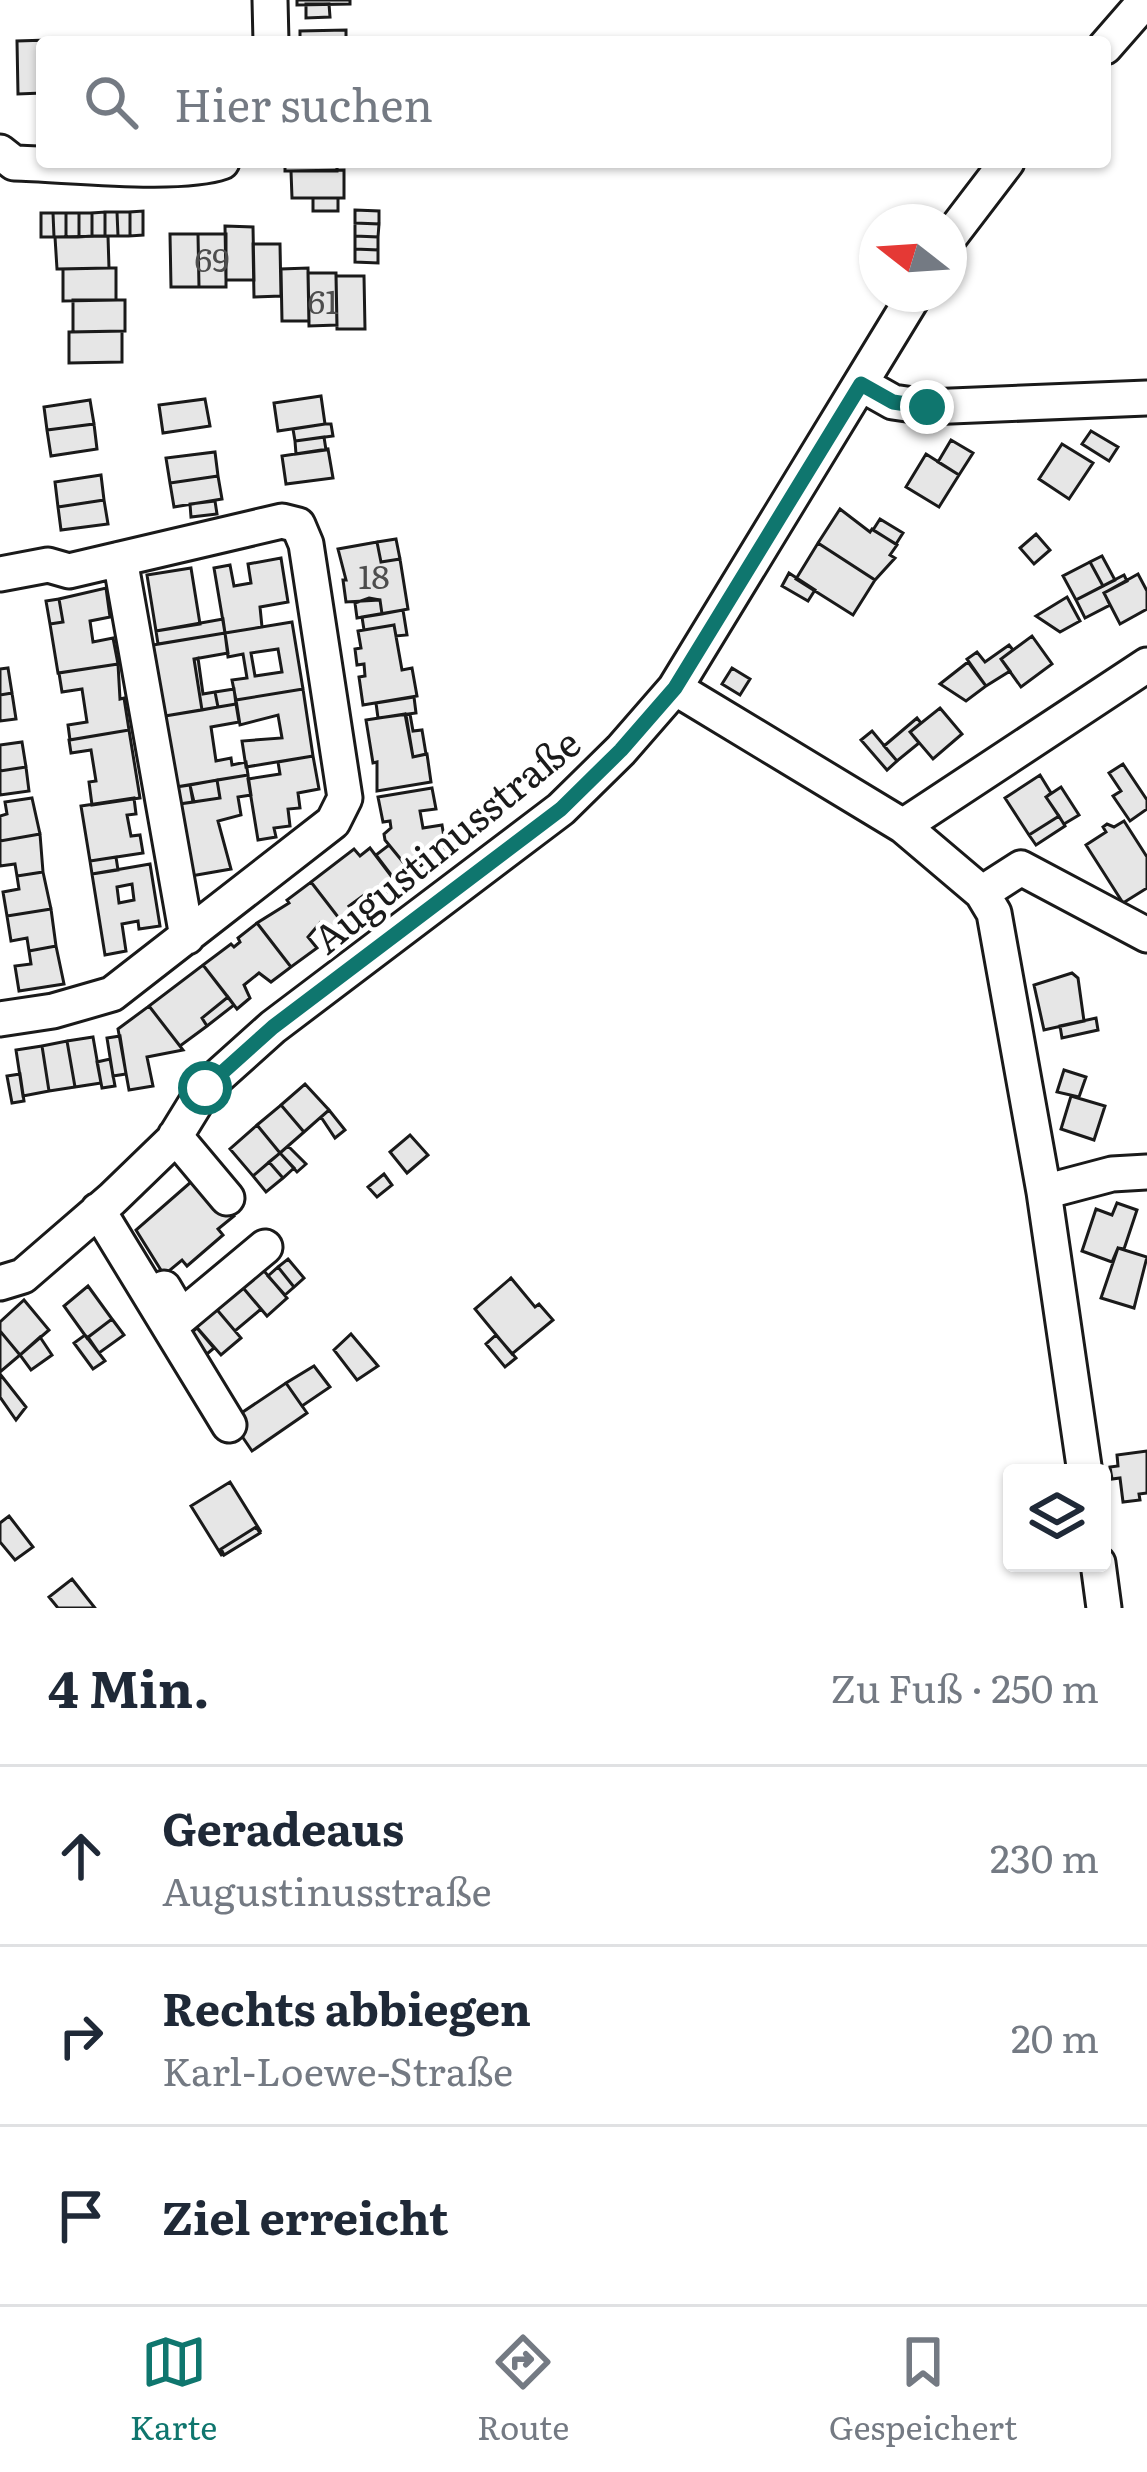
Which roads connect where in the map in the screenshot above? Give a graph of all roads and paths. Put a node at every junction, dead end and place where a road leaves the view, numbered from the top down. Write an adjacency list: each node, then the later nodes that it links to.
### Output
1 (270, 0): 3 (street)
2 (1145, 0): 4 (street)
3 (271, 36)
4 (1111, 39)
5 (0, 152): 6 (street)
6 (36, 164)
7 (1002, 168): 8 (street)
8 (967, 214)
9 (904, 312): 10 (street, Augustinusstraße)
10 (861, 384): 11 (street); 15 (street, Augustinusstraße)
11 (1147, 398)
12 (120, 559): 13 (street); 19 (street); 19 (street)
13 (0, 574)
14 (1147, 664): 16 (street)
15 (675, 688): 16 (street); 21 (street, Augustinusstraße)
16 (903, 826): 17 (street)
17 (982, 893): 18 (street); 23 (street)
18 (1147, 934)
19 (187, 937): 20 (street)
20 (0, 1019)
21 (175, 1136): 24 (street); 25 (street, Augustinusstraße)
22 (1147, 1172): 23 (street)
23 (1044, 1192): 29 (street)
24 (227, 1198)
25 (105, 1204): 26 (street); 27 (street, Augustinusstraße); 28 (street)
26 (265, 1247)
27 (0, 1283)
28 (229, 1425)
29 (1084, 1464)
30 (1099, 1572): 31 (street)
31 (1104, 1608)

